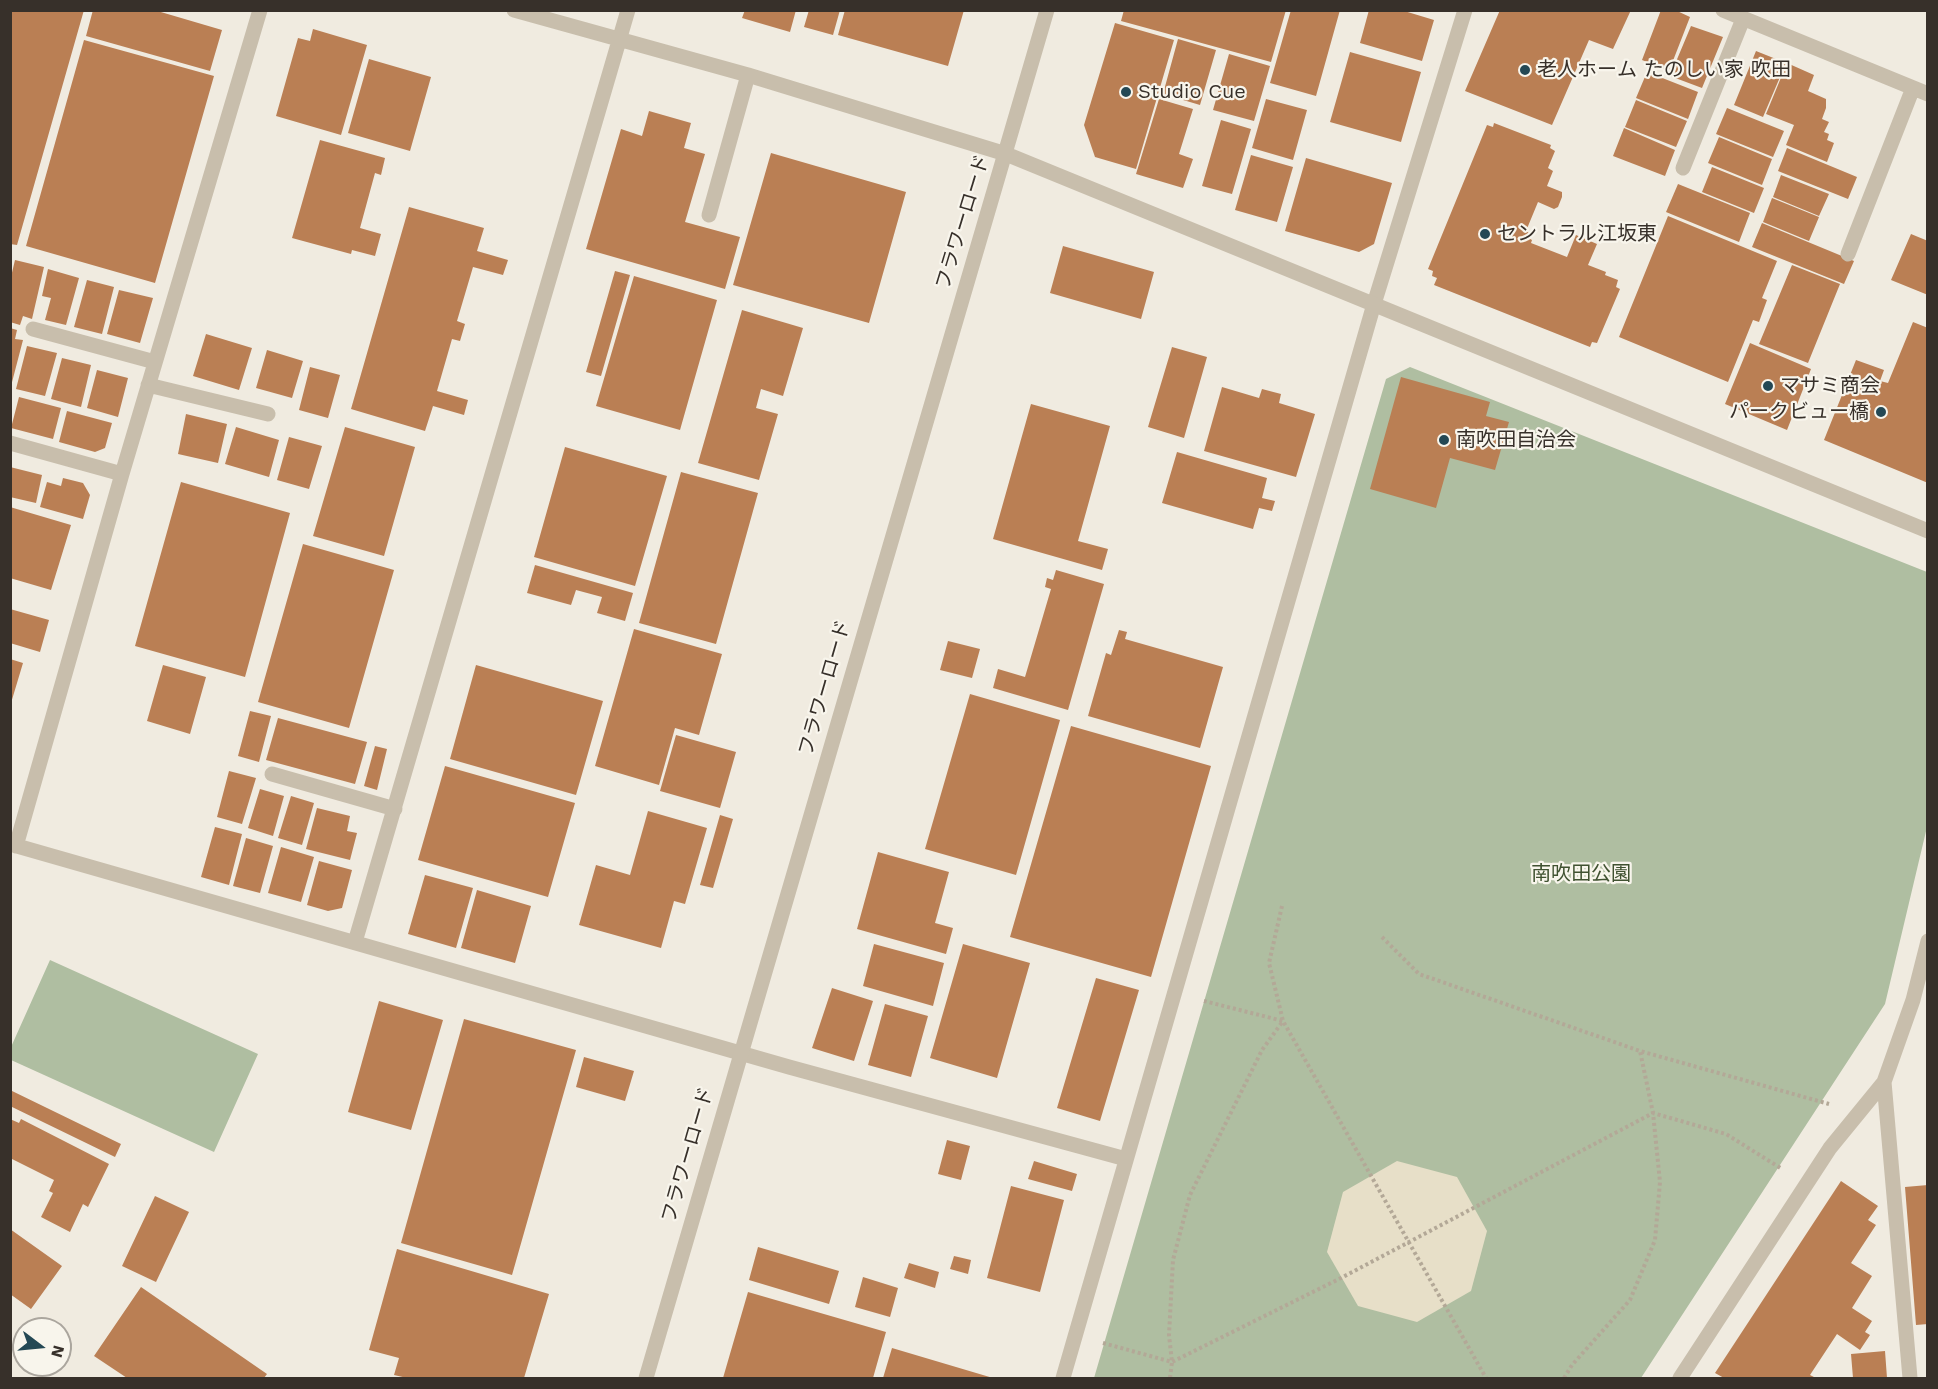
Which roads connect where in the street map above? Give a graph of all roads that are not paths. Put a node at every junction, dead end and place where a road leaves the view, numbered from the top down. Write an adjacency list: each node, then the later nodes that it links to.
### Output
1 (260, 10): 18 (street)
2 (514, 10): 8 (street)
3 (628, 10): 8 (street)
4 (1047, 10): 12 (street, フラワーロード)
5 (1465, 10): 16 (street)
6 (1723, 10): 7 (street)
7 (1743, 19): 10 (street); 13 (street)
8 (619, 41): 9 (street); 25 (street)
9 (748, 75): 12 (street); 14 (street)
10 (1913, 88): 11 (street); 15 (street)
11 (1928, 94)
12 (1006, 154): 16 (street); 30 (street, フラワーロード)
13 (1683, 168)
14 (708, 214)
15 (1848, 254)
16 (1374, 304): 23 (street); 32 (street)
17 (33, 329): 18 (street)
18 (155, 362): 19 (street)
19 (148, 385): 20 (street); 22 (street)
20 (268, 414)
21 (10, 443): 22 (street)
22 (122, 474): 26 (street)
23 (1928, 531)
24 (272, 774): 25 (street)
25 (395, 809): 28 (street)
26 (13, 845): 28 (street)
27 (1928, 941): 29 (street)
28 (355, 942): 30 (street)
29 (1920, 1000): 31 (street)
30 (739, 1053): 32 (street); 33 (street, フラワーロード)
31 (1884, 1082): 35 (street); 36 (street)
32 (1126, 1159): 34 (street)
33 (646, 1378)
34 (1063, 1378)
35 (1680, 1378)
36 (1910, 1378)

